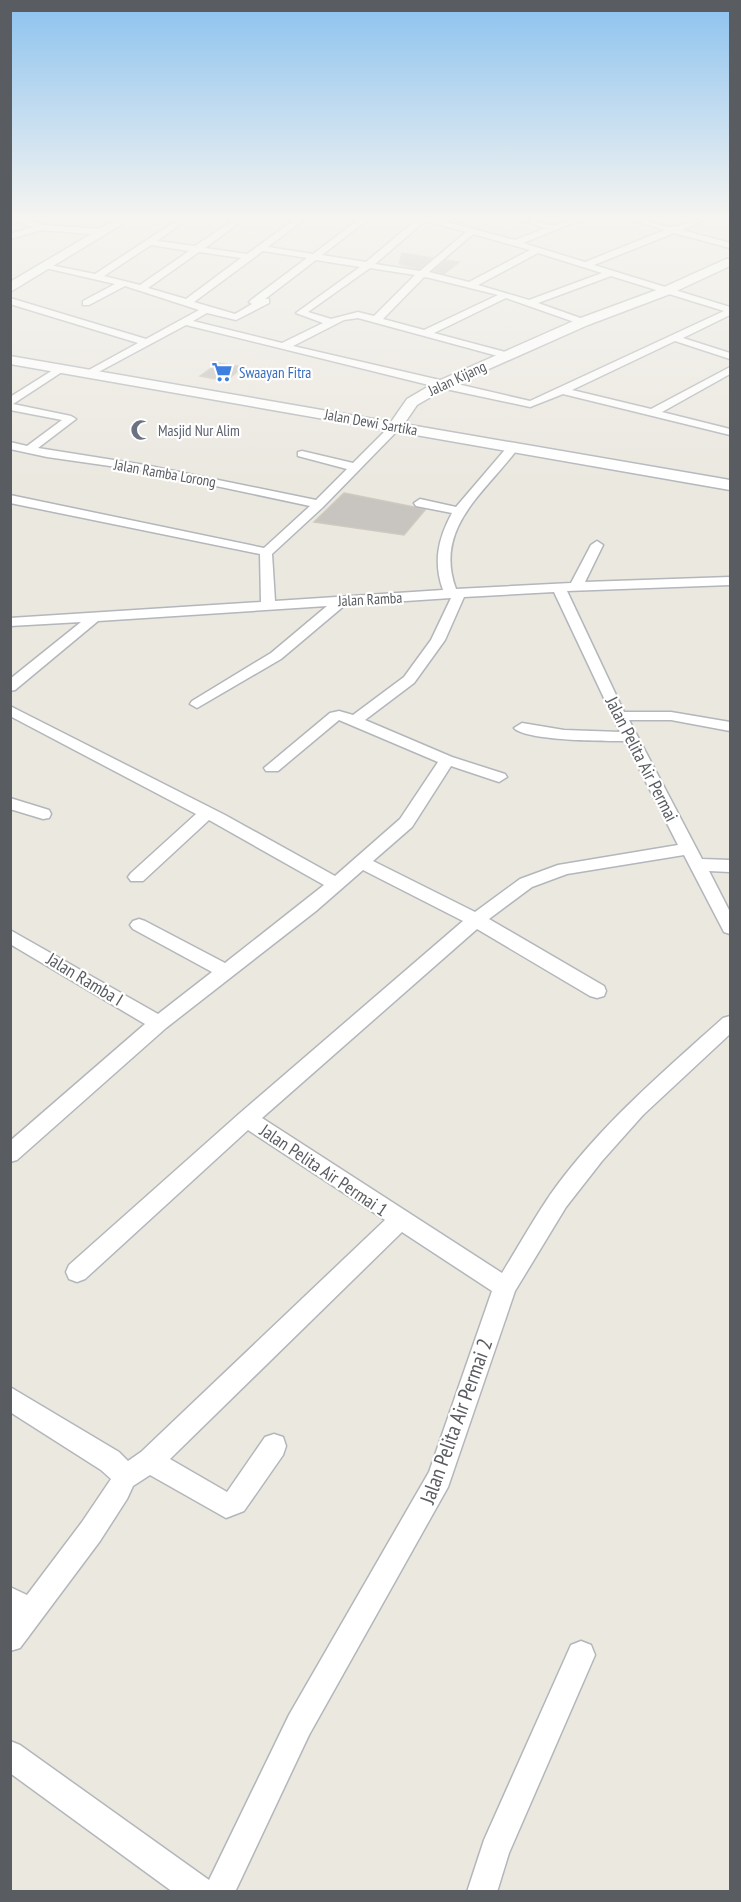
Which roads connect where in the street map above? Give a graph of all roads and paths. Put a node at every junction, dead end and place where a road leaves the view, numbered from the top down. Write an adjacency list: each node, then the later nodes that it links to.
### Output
1 (26, 306): 18 (street)
2 (197, 306): 10 (street)
3 (257, 306): 10 (street)
4 (312, 306): 14 (street)
5 (390, 306): 12 (street)
6 (483, 306): 16 (street)
7 (537, 306): 15 (street)
8 (626, 306): 15 (street, Jalan Kijang)
9 (713, 306): 11 (street)
10 (207, 310): 13 (street)
11 (730, 311): 17 (street)
12 (377, 319): 14 (street); 16 (street)
13 (185, 322): 18 (street); 19 (street)
14 (332, 322): 19 (street)
15 (583, 322): 20 (street, Jalan Kijang)
16 (425, 333): 20 (street)
17 (675, 338): 21 (street); 27 (street)
18 (145, 342): 25 (street)
19 (284, 346): 26 (street)
20 (505, 355): 26 (street, Jalan Kijang)
21 (730, 356)
22 (10, 360): 23 (street, Jalan Dewi Sartika)
23 (61, 368): 25 (street, Jalan Dewi Sartika); 28 (street)
24 (730, 370): 30 (street)
25 (91, 373): 31 (street, Jalan Dewi Sartika)
26 (441, 385): 27 (street); 31 (street, Jalan Kijang)
27 (563, 391): 30 (street)
28 (10, 402)
29 (10, 407): 35 (street)
30 (652, 412): 32 (street)
31 (395, 426): 34 (street, Jalan Dewi Sartika); 37 (street)
32 (730, 432)
33 (10, 445): 35 (street, Jalan Ramba Lorong)
34 (513, 447): 38 (street, Jalan Dewi Sartika); 42 (street)
35 (28, 450): 41 (street, Jalan Ramba Lorong)
36 (302, 454): 37 (street)
37 (355, 466): 41 (street)
38 (730, 485)
39 (10, 499): 44 (street)
40 (420, 503): 42 (street)
41 (319, 504): 44 (street)
42 (459, 512): 48 (street)
43 (597, 545): 46 (street)
44 (267, 552): 50 (street)
45 (730, 581): 46 (street, Jalan Ramba)
46 (576, 587): 47 (street, Jalan Ramba)
47 (559, 588): 48 (street, Jalan Ramba); 56 (street, Jalan Pelita Air Permai)
48 (455, 594): 49 (street, Jalan Ramba); 57 (street)
49 (342, 600): 50 (street, Jalan Ramba); 54 (street)
50 (268, 604): 51 (street, Jalan Ramba)
51 (94, 618): 52 (street, Jalan Ramba); 53 (street)
52 (10, 622)
53 (10, 687)
54 (197, 704)
55 (10, 710): 65 (street)
56 (619, 716): 58 (street); 60 (street, Jalan Pelita Air Permai)
57 (355, 721): 61 (street); 62 (street)
58 (730, 726)
59 (522, 728): 60 (street)
60 (630, 737): 67 (street, Jalan Pelita Air Permai)
61 (447, 760): 63 (street); 68 (street)
62 (272, 768)
63 (499, 777)
64 (10, 803): 66 (street)
65 (207, 813): 70 (street); 71 (street)
66 (44, 814)
67 (694, 857): 69 (street, Jalan Pelita Air Permai 1); 72 (street, Jalan Pelita Air Permai 1); 74 (street, Jalan Pelita Air Permai)
68 (362, 862): 71 (street); 72 (street)
69 (730, 866)
70 (137, 878)
71 (336, 884): 76 (street)
72 (476, 920): 77 (street); 80 (street, Jalan Pelita Air Permai 1)
73 (139, 925): 76 (street)
74 (730, 928)
75 (10, 936): 78 (street, Jalan Ramba I)
76 (227, 972): 78 (street)
77 (597, 991)
78 (159, 1023): 81 (street)
79 (730, 1023): 84 (street, Jalan Pelita Air Permai 2)
80 (247, 1119): 82 (street, Jalan Pelita Air Permai 1); 83 (street)
81 (10, 1154)
82 (399, 1221): 84 (street, Jalan Pelita Air Permai 1); 87 (street)
83 (77, 1272)
84 (504, 1287): 94 (street, Jalan Pelita Air Permai 2)
85 (10, 1398): 88 (street)
86 (273, 1446): 87 (street)
87 (150, 1461): 88 (street)
88 (123, 1478): 89 (street)
89 (21, 1606): 90 (street)
90 (10, 1638)
91 (581, 1655): 95 (street)
92 (10, 1755): 93 (street)
93 (199, 1892)
94 (219, 1892)
95 (482, 1892)

